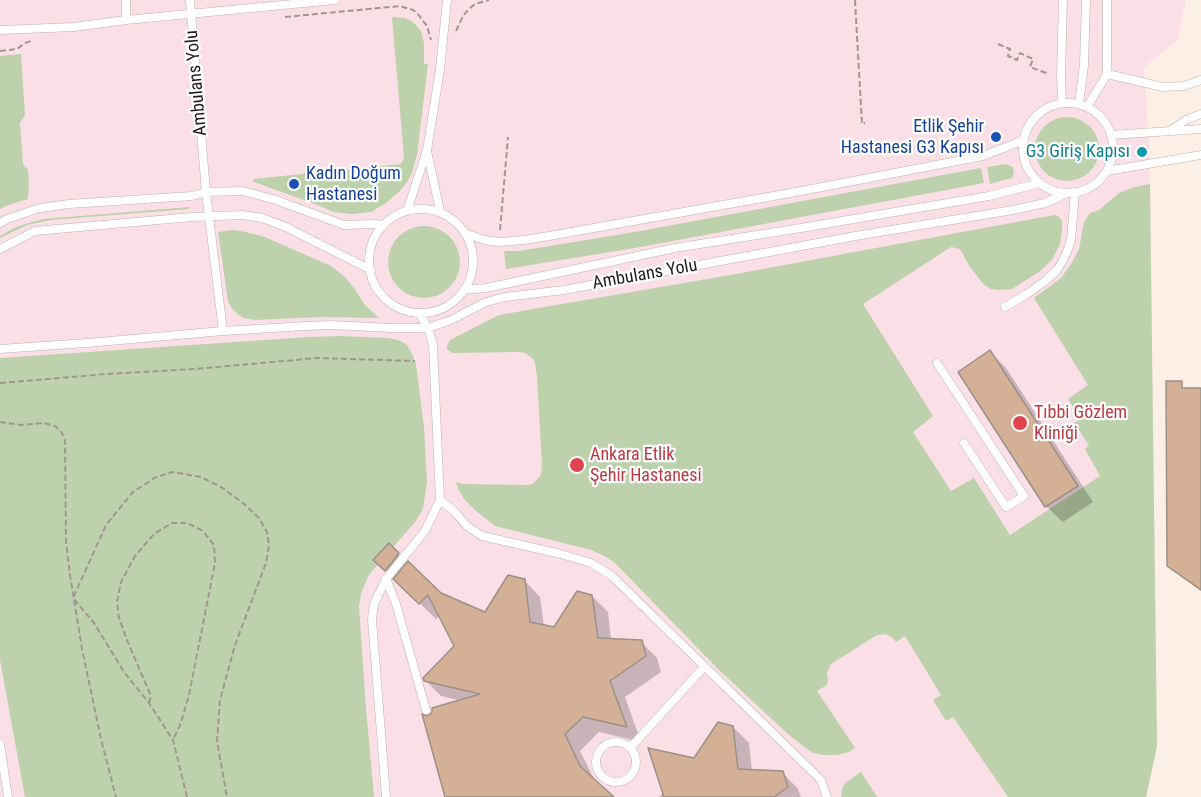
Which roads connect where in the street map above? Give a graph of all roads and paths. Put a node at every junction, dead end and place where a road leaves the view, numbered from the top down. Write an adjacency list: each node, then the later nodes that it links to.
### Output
1 (126, 0): 12 (lane)
2 (190, 0): 10 (lane, Ambulans Yolu)
3 (335, 0): 10 (lane)
4 (447, 0): 31 (lane)
5 (489, 0): 15 (path)
6 (855, 0): 25 (path)
7 (1063, 0): 20 (lane)
8 (1086, 0): 23 (lane)
9 (1107, 0): 19 (lane)
10 (190, 15): 12 (lane); 35 (lane, Ambulans Yolu)
11 (278, 18): 17 (path)
12 (126, 20): 13 (lane)
13 (0, 30)
14 (41, 40): 18 (path)
15 (454, 40)
16 (998, 44): 20 (path)
17 (431, 46)
18 (0, 51)
19 (1107, 74): 21 (lane); 23 (lane)
20 (1061, 76): 22 (lane)
21 (1201, 80)
22 (1062, 104): 23 (lane); 30 (lane)
23 (1083, 105): 28 (lane)
24 (1201, 114): 27 (lane)
25 (865, 123)
26 (1201, 129): 27 (lane)
27 (1169, 132): 28 (lane)
28 (1111, 135): 33 (lane)
29 (508, 137): 43 (path)
30 (1024, 140): 34 (lane); 43 (lane)
31 (427, 150): 37 (lane); 38 (lane)
32 (1200, 156): 33 (lane)
33 (1107, 171): 36 (lane)
34 (1040, 183): 36 (lane); 46 (lane)
35 (206, 192): 39 (lane, Ambulans Yolu); 40 (lane); 41 (lane)
36 (1071, 193): 47 (lane); 49 (lane, Ambulans Yolu)
37 (406, 211): 38 (lane); 41 (lane)
38 (441, 211): 42 (lane)
39 (209, 216): 44 (lane); 45 (lane); 50 (lane, Ambulans Yolu)
40 (0, 223)
41 (384, 225): 45 (lane)
42 (467, 234): 43 (lane); 46 (lane)
43 (499, 242)
44 (0, 249)
45 (371, 270): 48 (lane)
46 (464, 290): 48 (lane)
47 (1005, 307)
48 (419, 313): 49 (lane)
49 (428, 328): 50 (lane, Ambulans Yolu); 57 (lane)
50 (223, 331): 51 (lane, Ambulans Yolu)
51 (0, 349)
52 (415, 361): 54 (path)
53 (937, 363): 56 (lane)
54 (0, 383)
55 (0, 422): 59 (path)
56 (964, 443)
57 (440, 500): 58 (lane); 60 (lane)
58 (386, 579): 62 (lane); 70 (lane)
59 (74, 598): 61 (path); 67 (path); 69 (path)
60 (704, 667): 65 (lane); 71 (lane)
61 (149, 703): 63 (path); 63 (path)
62 (426, 710)
63 (173, 740): 68 (path)
64 (0, 744): 66 (lane)
65 (630, 748): 65 (lane)
66 (8, 797)
67 (116, 797)
68 (187, 797)
69 (227, 797)
70 (386, 797)
71 (826, 797)

